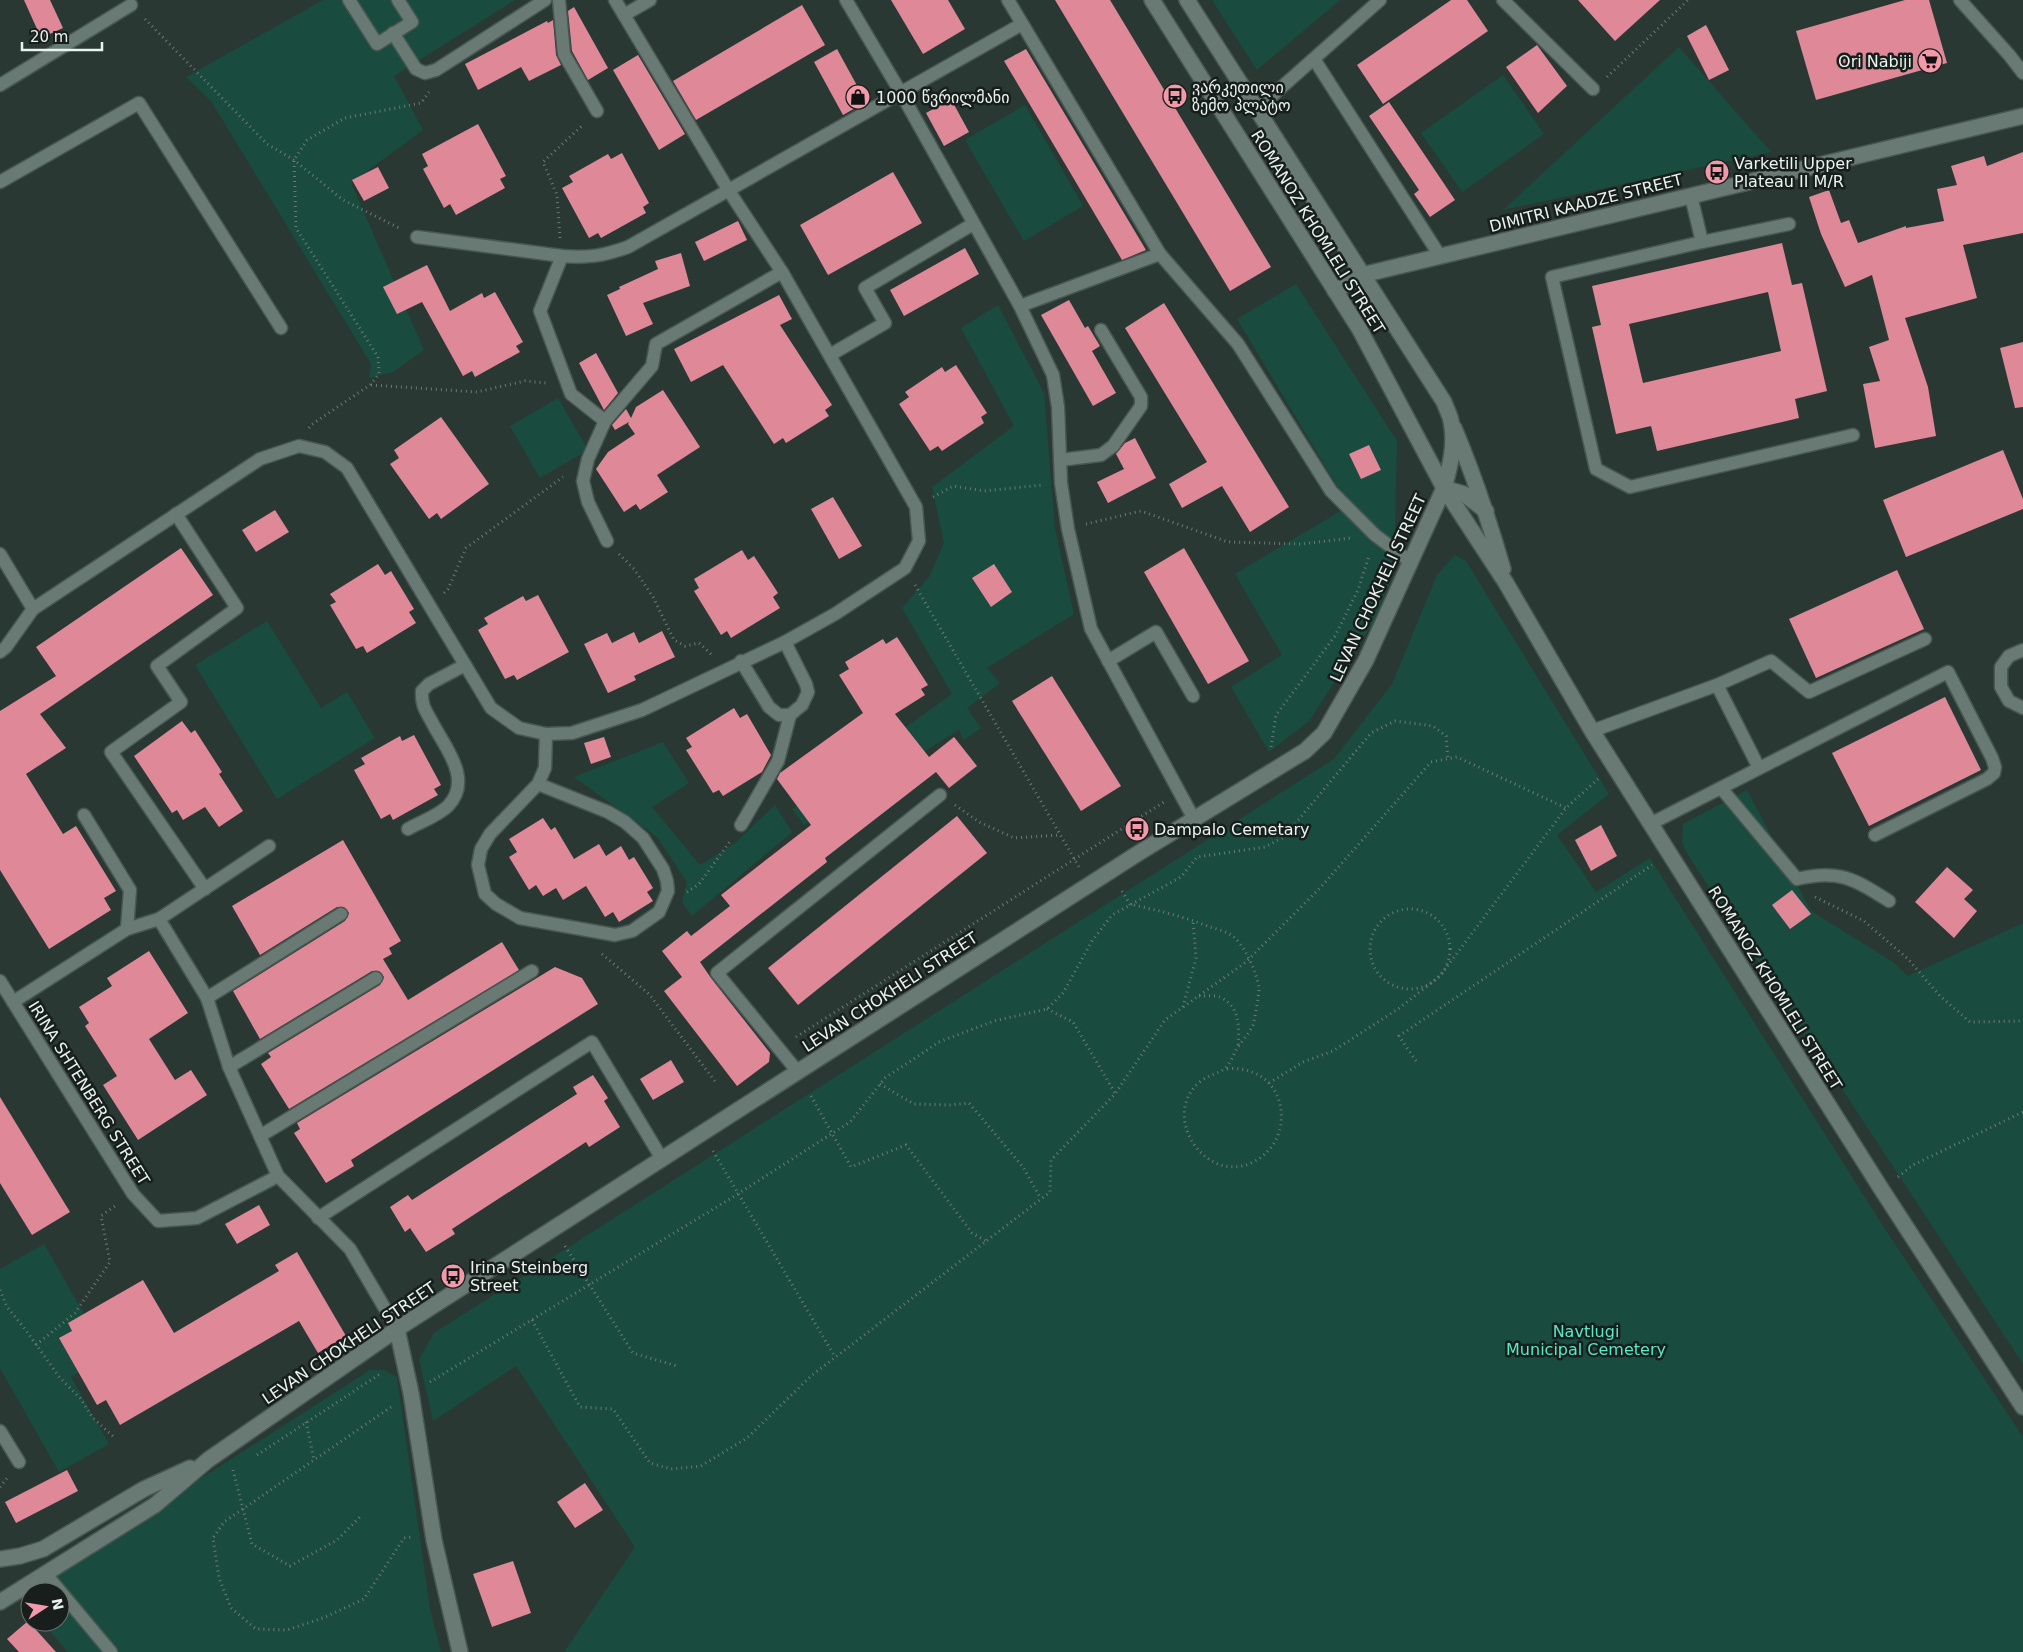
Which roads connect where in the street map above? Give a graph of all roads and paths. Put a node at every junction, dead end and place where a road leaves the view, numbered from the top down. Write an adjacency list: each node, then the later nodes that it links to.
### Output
1 (349, 0): 18 (lane)
2 (398, 0): 18 (lane)
3 (545, 0): 20 (lane)
4 (559, 0): 26 (lane)
5 (615, 0): 16 (lane)
6 (650, 0): 16 (lane)
7 (846, 0): 24 (lane)
8 (1008, 0): 17 (lane)
9 (1152, 0): 41 (street, ROMANOZ KHOMLELI STREET)
10 (1187, 0): 25 (street, ROMANOZ KHOMLELI STREET)
11 (1380, 0): 19 (lane)
12 (1504, 0): 23 (lane)
13 (1688, 0): 23 (path)
14 (1960, 0): 21 (lane)
15 (131, 5): 22 (lane); 28 (path)
16 (624, 15): 30 (lane)
17 (1022, 24): 24 (lane); 36 (lane)
18 (393, 33): 20 (lane)
19 (1314, 59): 25 (lane); 38 (lane)
20 (436, 70): 28 (path)
21 (2023, 73)
22 (0, 85)
23 (1593, 89)
24 (901, 94): 30 (lane); 32 (lane)
25 (1256, 110): 40 (street, ROMANOZ KHOMLELI STREET)
26 (597, 111): 37 (path)
27 (2023, 116): 31 (street, DIMITRI KAADZE STREET)
28 (294, 160): 34 (path); 46 (path)
29 (0, 182): 43 (lane)
30 (729, 191): 37 (lane); 39 (lane)
31 (1691, 196): 35 (lane); 38 (street, DIMITRI KAADZE STREET)
32 (973, 224): 42 (lane); 45 (lane)
33 (1789, 224): 35 (lane)
34 (417, 237): 37 (lane)
35 (1702, 242): 50 (lane)
36 (1160, 254): 42 (lane); 60 (lane)
37 (562, 256): 47 (lane)
38 (1440, 256): 40 (street, DIMITRI KAADZE STREET)
39 (782, 272): 45 (lane); 48 (lane)
40 (1362, 275): 41 (street, DIMITRI KAADZE STREET); 49 (street, ROMANOZ KHOMLELI STREET)
41 (1335, 291): 55 (street, ROMANOZ KHOMLELI STREET)
42 (1020, 306): 53 (lane)
43 (281, 328)
44 (1101, 330): 53 (lane)
45 (830, 355): 56 (lane)
46 (370, 385): 47 (path); 51 (path)
47 (571, 394): 48 (lane)
48 (605, 421): 52 (lane)
49 (1451, 421): 55 (street, ROMANOZ KHOMLELI STREET); 57 (street, ROMANOZ KHOMLELI STREET)
50 (1853, 435)
51 (299, 446): 58 (lane); 66 (lane)
52 (588, 459): 61 (lane); 66 (path)
53 (1060, 460): 54 (lane)
54 (1061, 483): 56 (path); 59 (lane)
55 (1444, 488): 57 (street, LEVAN CHOKHELI STREET); 63 (street, LEVAN CHOKHELI STREET); 65 (street, ROMANOZ KHOMLELI STREET)
56 (916, 507): 64 (lane)
57 (1486, 511): 65 (street, ROMANOZ KHOMLELI STREET)
58 (176, 514): 67 (lane); 103 (lane)
59 (1068, 529): 60 (path); 73 (lane)
60 (1374, 535): 63 (lane); 85 (path)
61 (607, 541): 75 (path)
62 (0, 554): 67 (lane)
63 (1411, 562): 85 (street, LEVAN CHOKHELI STREET)
64 (905, 568): 69 (lane); 96 (path)
65 (1506, 583): 80 (street, ROMANOZ KHOMLELI STREET)
66 (427, 603): 74 (lane)
67 (34, 610): 71 (lane)
68 (1925, 638): 76 (lane)
69 (784, 642): 72 (lane); 79 (lane)
70 (2023, 650): 78 (lane)
71 (0, 652)
72 (741, 661): 75 (lane); 79 (lane)
73 (1108, 661): 77 (lane); 88 (lane)
74 (464, 665): 81 (lane); 95 (lane)
75 (724, 669): 81 (lane)
76 (1717, 685): 80 (lane); 84 (lane)
77 (1194, 696)
78 (2023, 708)
79 (790, 714): 94 (lane)
80 (1592, 731): 83 (street, ROMANOZ KHOMLELI STREET)
81 (546, 734): 86 (lane)
82 (1448, 759): 90 (path); 107 (path); 113 (path)
83 (1613, 766): 90 (path); 93 (street, ROMANOZ KHOMLELI STREET)
84 (1759, 768): 87 (lane); 97 (lane)
85 (1267, 774): 92 (street, LEVAN CHOKHELI STREET)
86 (538, 784): 104 (lane); 104 (lane)
87 (1721, 788): 93 (lane); 101 (lane)
88 (1179, 793): 92 (lane); 100 (path)
89 (940, 795): 96 (path); 124 (lane)
90 (1566, 808): 115 (path)
91 (84, 815): 111 (lane)
92 (1194, 818): 102 (street, LEVAN CHOKHELI STREET)
93 (1650, 824): 99 (street, ROMANOZ KHOMLELI STREET)
94 (741, 825): 104 (path)
95 (408, 829)
96 (1060, 835): 100 (path)
97 (1875, 836)
98 (269, 846): 103 (lane)
99 (1669, 853): 126 (path); 141 (street, ROMANOZ KHOMLELI STREET)
100 (1074, 858): 102 (path); 124 (path)
101 (1797, 879): 106 (lane); 123 (path)
102 (1090, 884): 129 (street, LEVAN CHOKHELI STREET)
103 (205, 889): 109 (lane)
104 (668, 891)
105 (1122, 891): 107 (path)
106 (1889, 901)
107 (1132, 905): 110 (path); 122 (path)
108 (341, 914): 119 (lane)
109 (159, 919): 111 (lane); 119 (lane)
110 (1193, 920): 113 (path); 121 (path)
111 (127, 929): 120 (lane)
112 (596, 948): 130 (path)
113 (1250, 958): 118 (path); 125 (path)
114 (532, 971): 138 (lane)
115 (1440, 976): 115 (path); 132 (path)
116 (376, 978): 127 (lane)
117 (0, 981): 120 (lane, IRINA SHTENBERG STREET)
118 (1198, 996): 121 (path); 125 (path)
119 (207, 998): 127 (lane)
120 (13, 1002): 142 (lane, IRINA SHTENBERG STREET)
121 (1183, 1007): 133 (path)
122 (1047, 1009): 131 (path); 133 (path)
123 (2023, 1021)
124 (779, 1048): 129 (lane)
125 (1238, 1048): 128 (path)
126 (1416, 1061)
127 (229, 1067): 138 (lane)
128 (1224, 1069): 132 (path); 132 (path)
129 (798, 1072): 136 (street, LEVAN CHOKHELI STREET)
130 (716, 1084)
131 (880, 1084): 137 (path); 144 (path)
132 (1268, 1084)
133 (1115, 1094): 144 (path)
134 (812, 1096): 137 (path)
135 (2023, 1112): 141 (path)
136 (702, 1133): 139 (street, LEVAN CHOKHELI STREET); 143 (path)
137 (832, 1133): 143 (path); 147 (path)
138 (260, 1136): 140 (lane)
139 (662, 1159): 145 (lane); 146 (street, LEVAN CHOKHELI STREET)
140 (278, 1176): 142 (lane, IRINA SHTENBERG STREET); 145 (lane)
141 (1882, 1190): 157 (street, ROMANOZ KHOMLELI STREET)
142 (133, 1194): 152 (path)
143 (738, 1194): 148 (path); 153 (path)
144 (1041, 1199): 147 (path)
145 (318, 1218): 151 (lane)
146 (553, 1229): 148 (path); 151 (street, LEVAN CHOKHELI STREET)
147 (986, 1242): 153 (path)
148 (589, 1284): 150 (path); 154 (path)
149 (0, 1290): 152 (path)
150 (532, 1320): 153 (path); 156 (path)
151 (397, 1329): 156 (street); 162 (street, LEVAN CHOKHELI STREET)
152 (36, 1345): 160 (path)
153 (835, 1357)
154 (677, 1366)
155 (380, 1374): 158 (path)
156 (411, 1393): 163 (path); 170 (street)
157 (2021, 1400)
158 (306, 1422): 161 (path); 163 (path)
159 (0, 1431): 164 (lane)
160 (114, 1438)
161 (250, 1459)
162 (208, 1460): 171 (street, LEVAN CHOKHELI STREET); 172 (street, LEVAN CHOKHELI STREET)
163 (314, 1460): 168 (path)
164 (19, 1462)
165 (241, 1465): 166 (path)
166 (233, 1470): 167 (path); 168 (path)
167 (225, 1475)
168 (243, 1509): 169 (path); 170 (path)
169 (362, 1514)
170 (434, 1540): 175 (street)
171 (0, 1559)
172 (45, 1573): 173 (street, LEVAN CHOKHELI STREET); 174 (lane)
173 (0, 1602)
174 (111, 1652)
175 (460, 1652)

